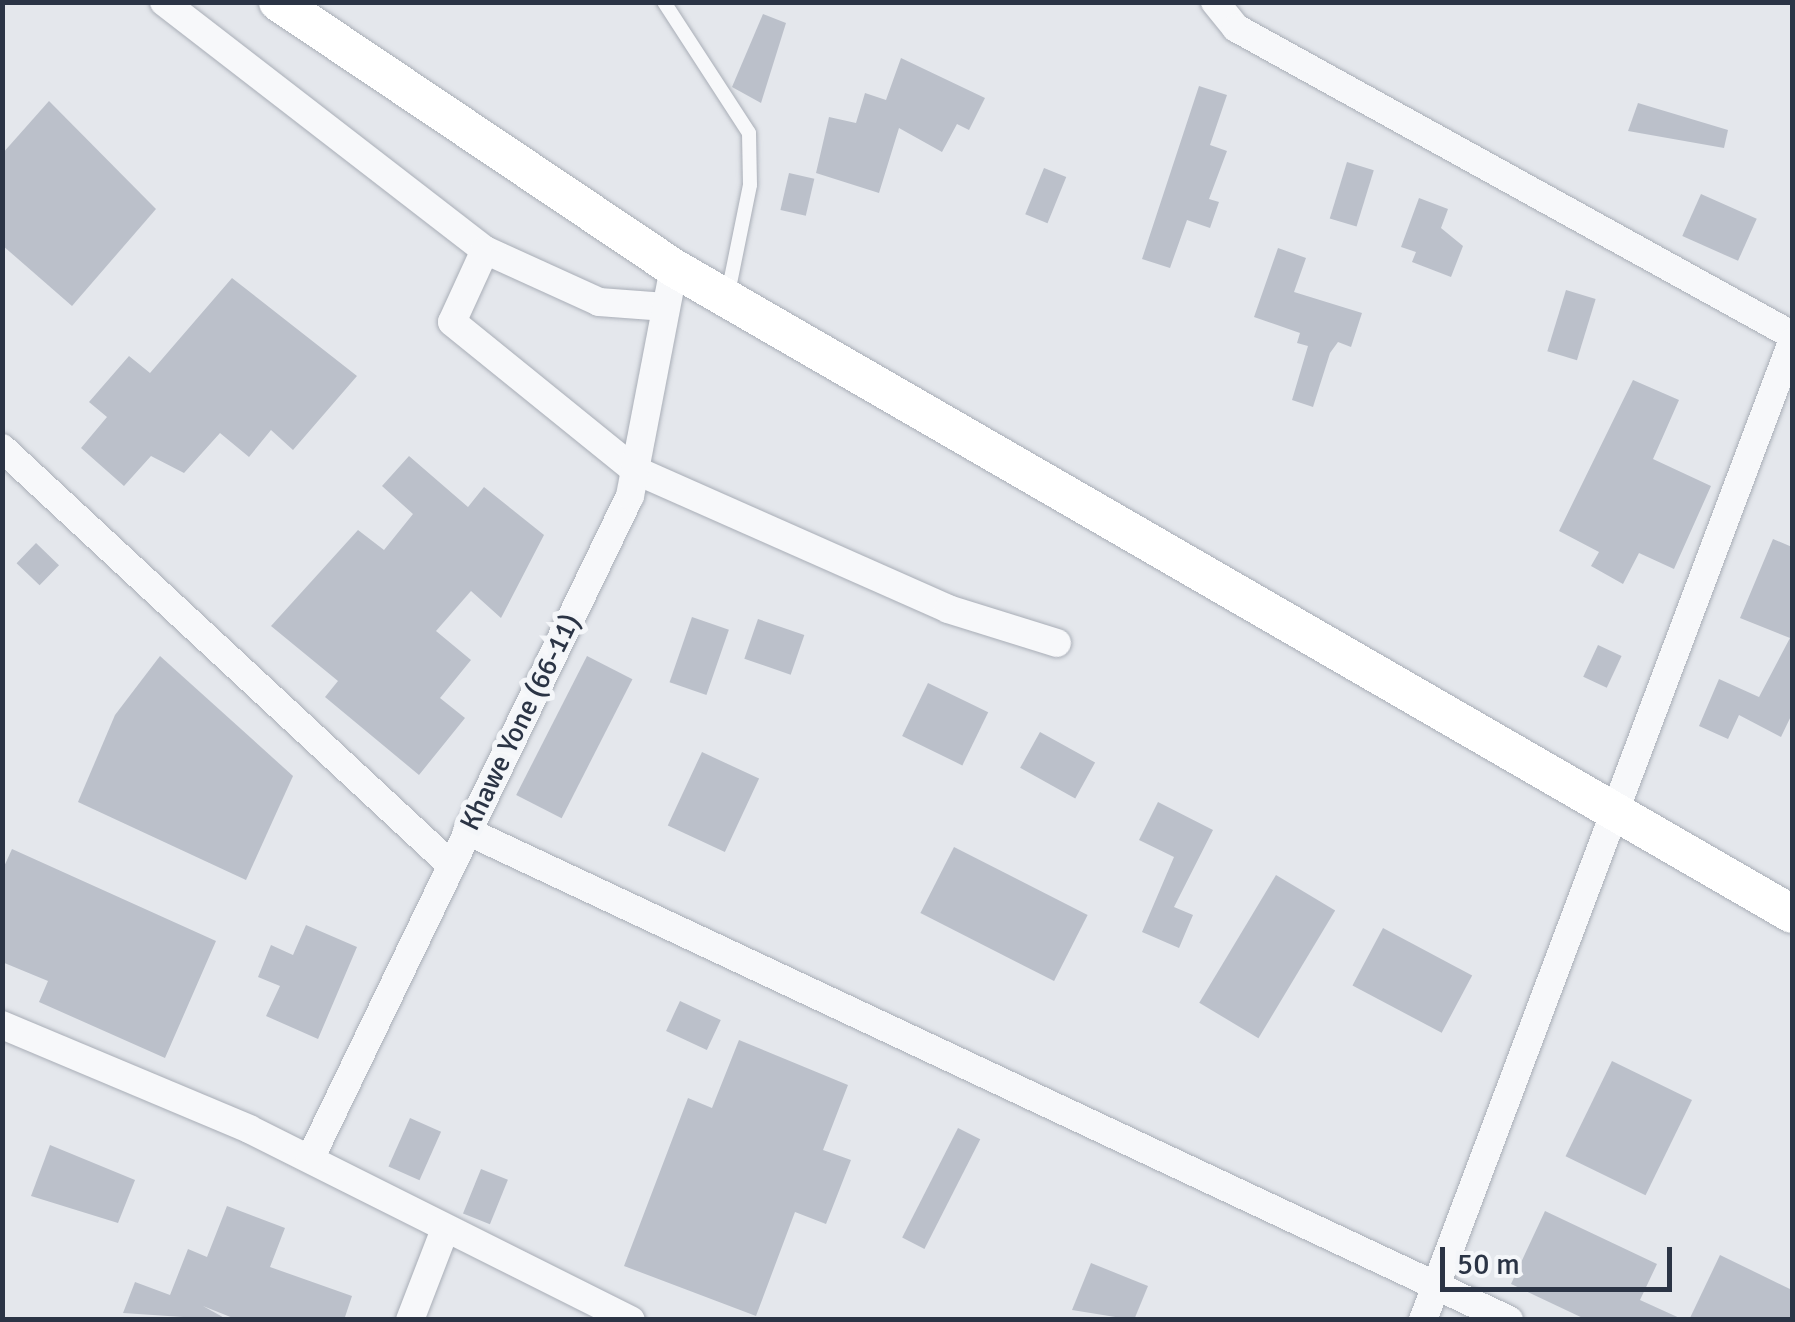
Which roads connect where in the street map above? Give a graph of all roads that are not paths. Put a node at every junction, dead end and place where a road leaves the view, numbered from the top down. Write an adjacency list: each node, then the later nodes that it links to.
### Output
1 (164, 2): 5 (street)
2 (278, 2): 6 (main road)
3 (664, 2): 7 (lane)
4 (1216, 2): 9 (street)
5 (485, 250): 8 (street); 11 (street)
6 (674, 268): 7 (main road); 8 (street, Khawe Yone (66-11))
7 (727, 298): 13 (main road)
8 (666, 307): 11 (street, Khawe Yone (66-11))
9 (1792, 338): 13 (street)
10 (2, 448): 15 (street)
11 (635, 470): 12 (street); 14 (street, Khawe Yone (66-11))
12 (1057, 643)
13 (1612, 811): 16 (main road); 20 (street)
14 (468, 831): 15 (street, Khawe Yone (66-11)); 20 (street)
15 (451, 866): 18 (street, Khawe Yone (66-11))
16 (1792, 914)
17 (2, 1025): 18 (street)
18 (310, 1159): 19 (street)
19 (444, 1232): 21 (street); 22 (street)
20 (1439, 1286): 23 (street); 24 (street)
21 (410, 1320)
22 (630, 1320)
23 (1423, 1320)
24 (1509, 1320)

